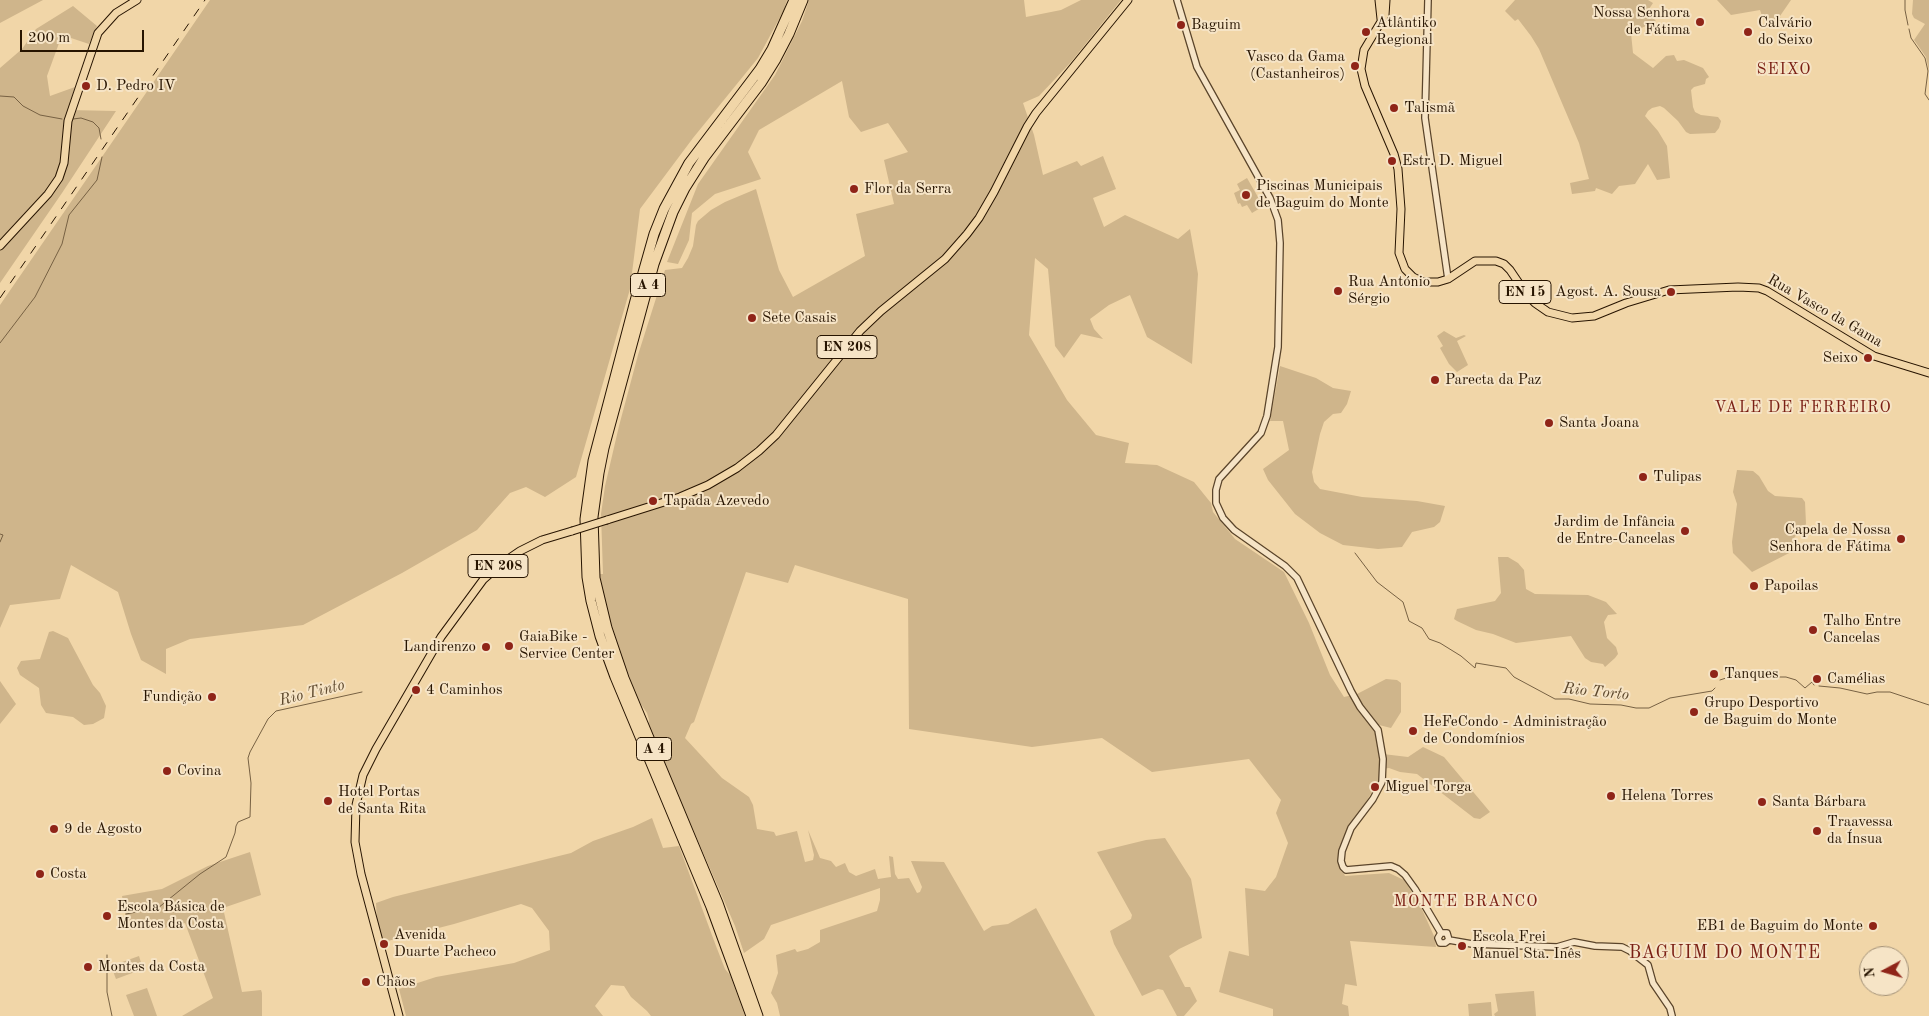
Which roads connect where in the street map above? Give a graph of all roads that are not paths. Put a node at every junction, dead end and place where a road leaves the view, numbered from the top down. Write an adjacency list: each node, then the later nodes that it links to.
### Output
1 (137, 0): 10 (main road)
2 (794, 0): 16 (highway, A 4)
3 (803, 0): 17 (highway, A 4)
4 (1128, 0): 15 (main road, EN 208, bridge)
5 (1177, 0): 13 (street)
6 (1379, 0): 9 (main road)
7 (1386, 0): 9 (main road, Rua Vasco da Gama / EN 15)
8 (1428, 0): 11 (street)
9 (1381, 22): 11 (main road, Rua Vasco da Gama / EN 15)
10 (0, 246)
11 (1448, 279): 12 (main road, Rua Vasco da Gama / EN 15)
12 (1929, 373)
13 (1441, 933): 14 (street); 14 (street)
14 (1449, 940): 18 (street)
15 (399, 1016)
16 (751, 1016)
17 (758, 1016)
18 (1672, 1016)

